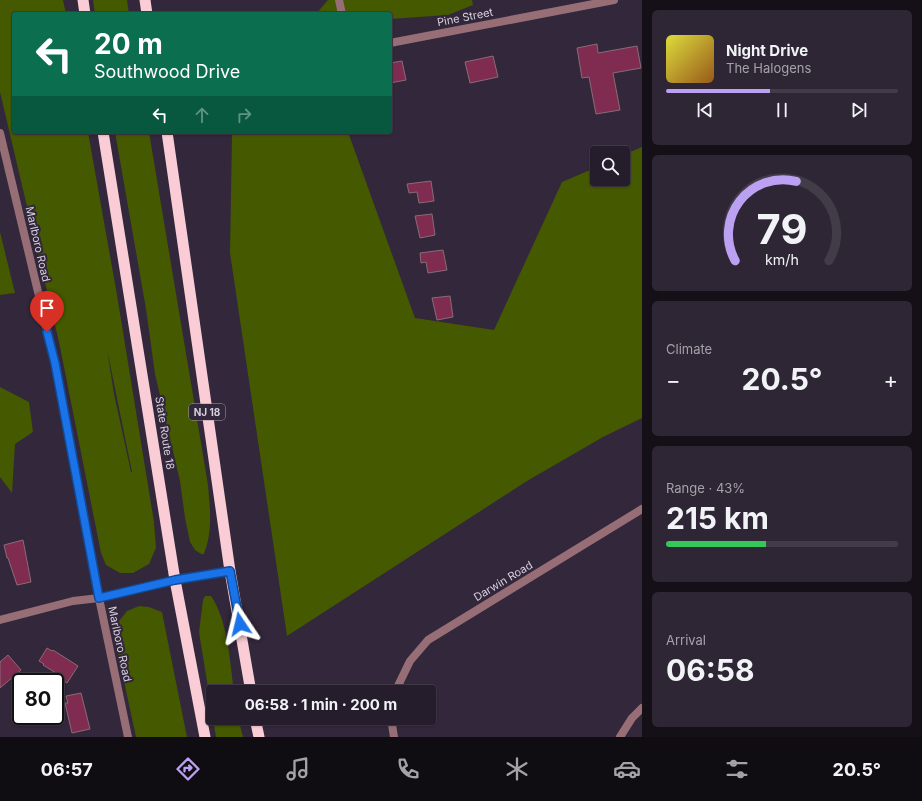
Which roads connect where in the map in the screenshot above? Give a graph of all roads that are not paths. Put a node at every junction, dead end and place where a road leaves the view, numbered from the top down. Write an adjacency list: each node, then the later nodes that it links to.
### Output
1 (83, 0): 5 (highway)
2 (145, 0): 6 (highway)
3 (339, 0): 7 (street)
4 (614, 0): 8 (street, Pine Street)
5 (85, 12)
6 (147, 12)
7 (342, 12)
8 (392, 43)
9 (0, 133): 15 (street, Marlboro Road)
10 (103, 134): 14 (highway, State Route 18)
11 (167, 134): 13 (highway, NJ 18)
12 (642, 509): 18 (street, Darwin Road)
13 (230, 571): 14 (street); 17 (highway, NJ 18)
14 (175, 580): 15 (street); 23 (highway, State Route 18)
15 (99, 598): 16 (street); 22 (street, Marlboro Road)
16 (0, 620)
17 (250, 685)
18 (398, 685)
19 (642, 708): 26 (street)
20 (257, 725): 24 (highway)
21 (393, 725): 25 (street)
22 (128, 737)
23 (205, 737)
24 (259, 737)
25 (394, 737)
26 (620, 737)

